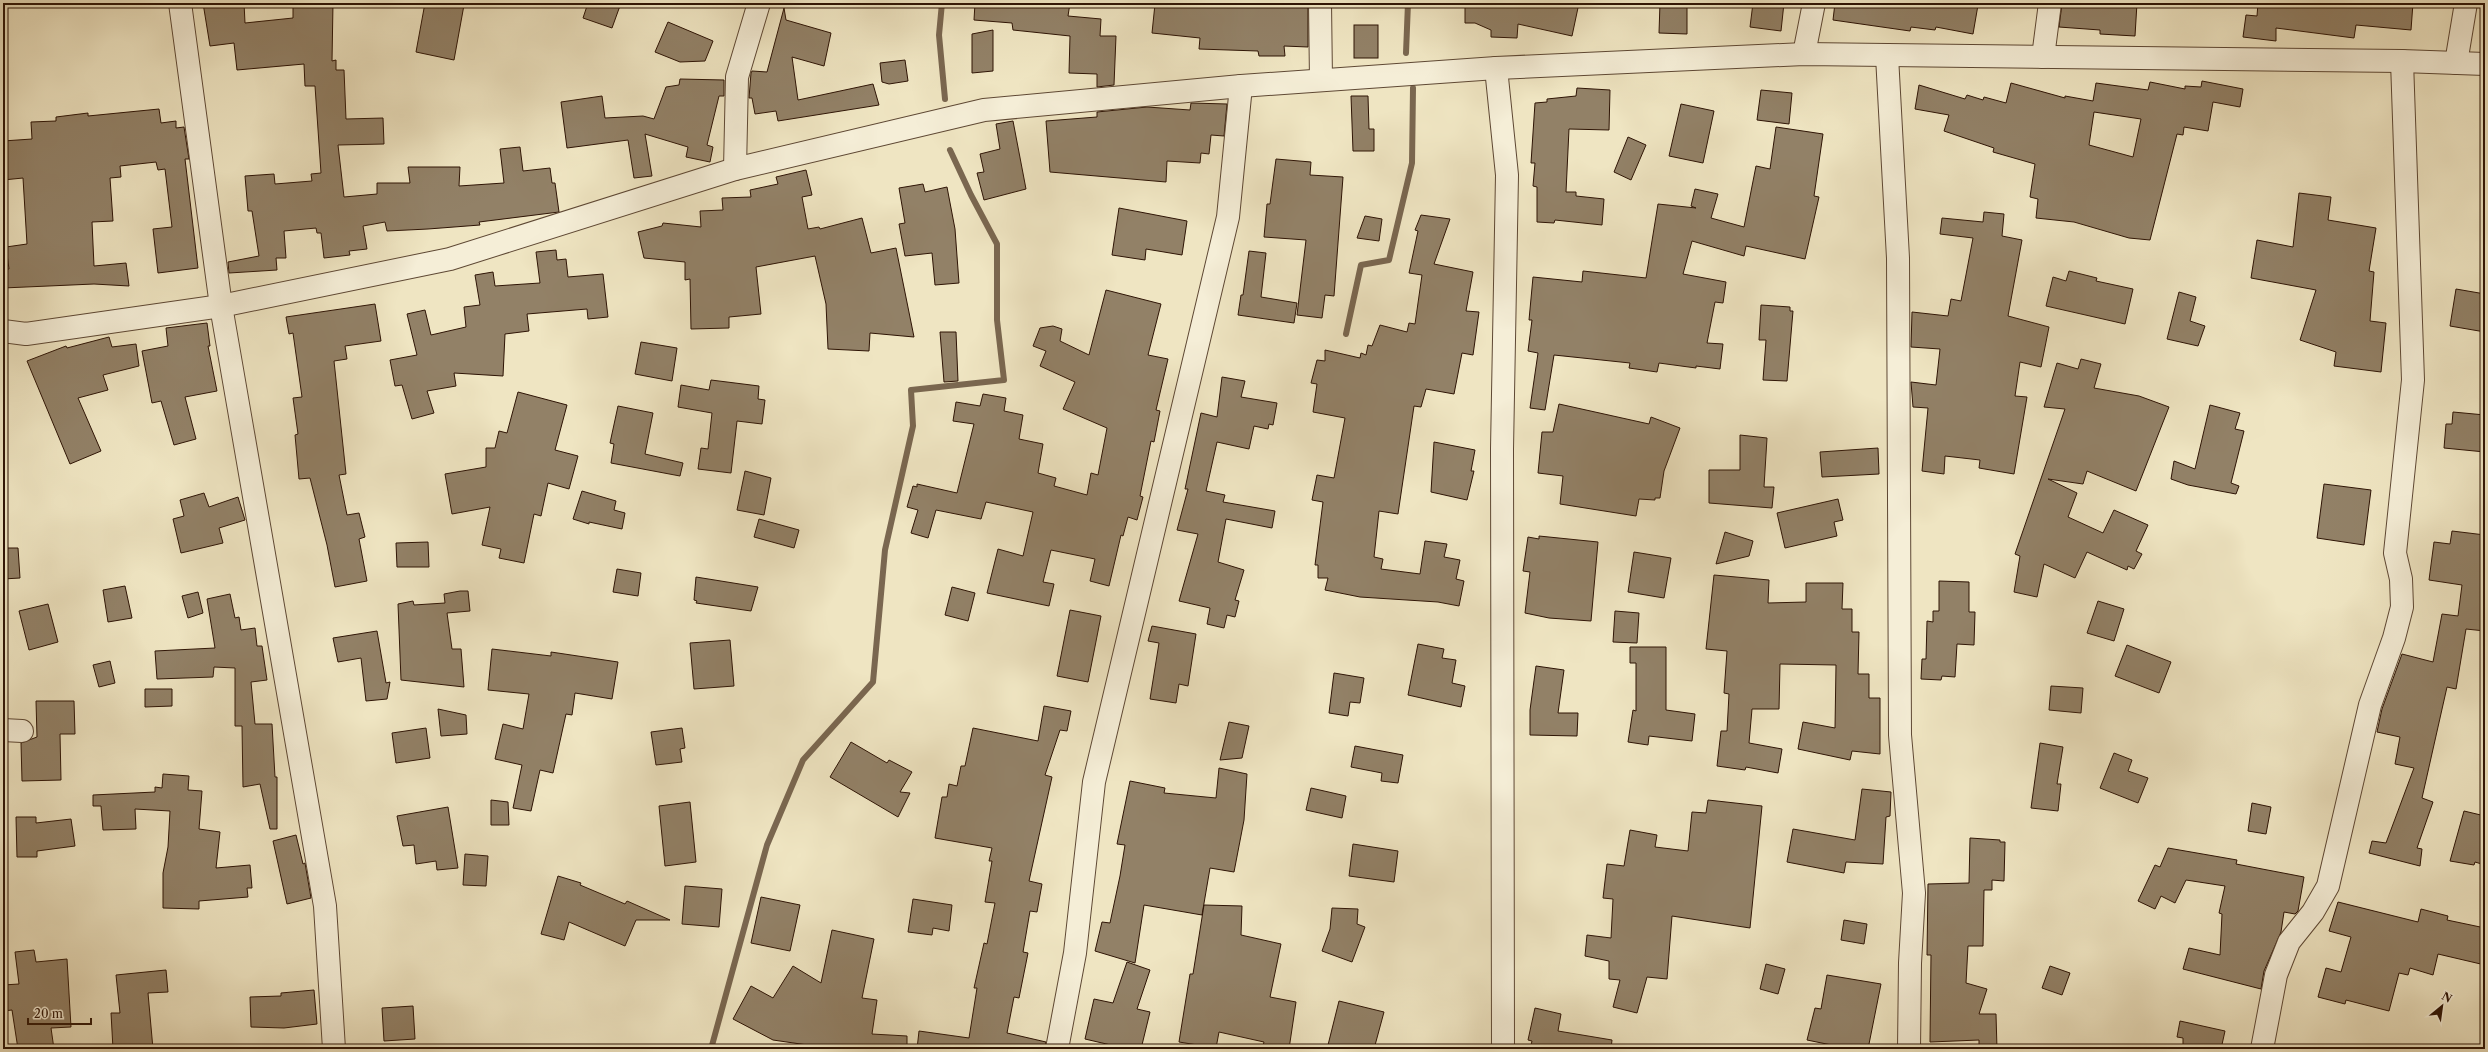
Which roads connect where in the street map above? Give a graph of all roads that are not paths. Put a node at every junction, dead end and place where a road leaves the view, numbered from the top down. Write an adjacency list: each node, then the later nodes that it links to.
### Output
1 (180, 3): 17 (street)
2 (760, 3): 16 (street)
3 (1320, 3): 14 (street)
4 (1814, 3): 7 (street)
5 (2050, 3): 9 (street)
6 (2466, 3): 11 (street)
7 (1804, 54): 8 (street); 13 (street)
8 (1887, 56): 9 (street); 22 (street)
9 (2043, 57): 10 (street)
10 (2402, 60): 11 (street); 23 (street)
11 (2456, 63): 12 (street)
12 (2485, 64)
13 (1496, 68): 14 (street); 21 (street)
14 (1320, 80): 15 (street)
15 (1242, 86): 16 (street); 20 (street)
16 (735, 169): 17 (street)
17 (222, 306): 18 (street); 19 (street)
18 (3, 331)
19 (334, 1049)
20 (1057, 1049)
21 (1503, 1049)
22 (1909, 1049)
23 (2262, 1049)

